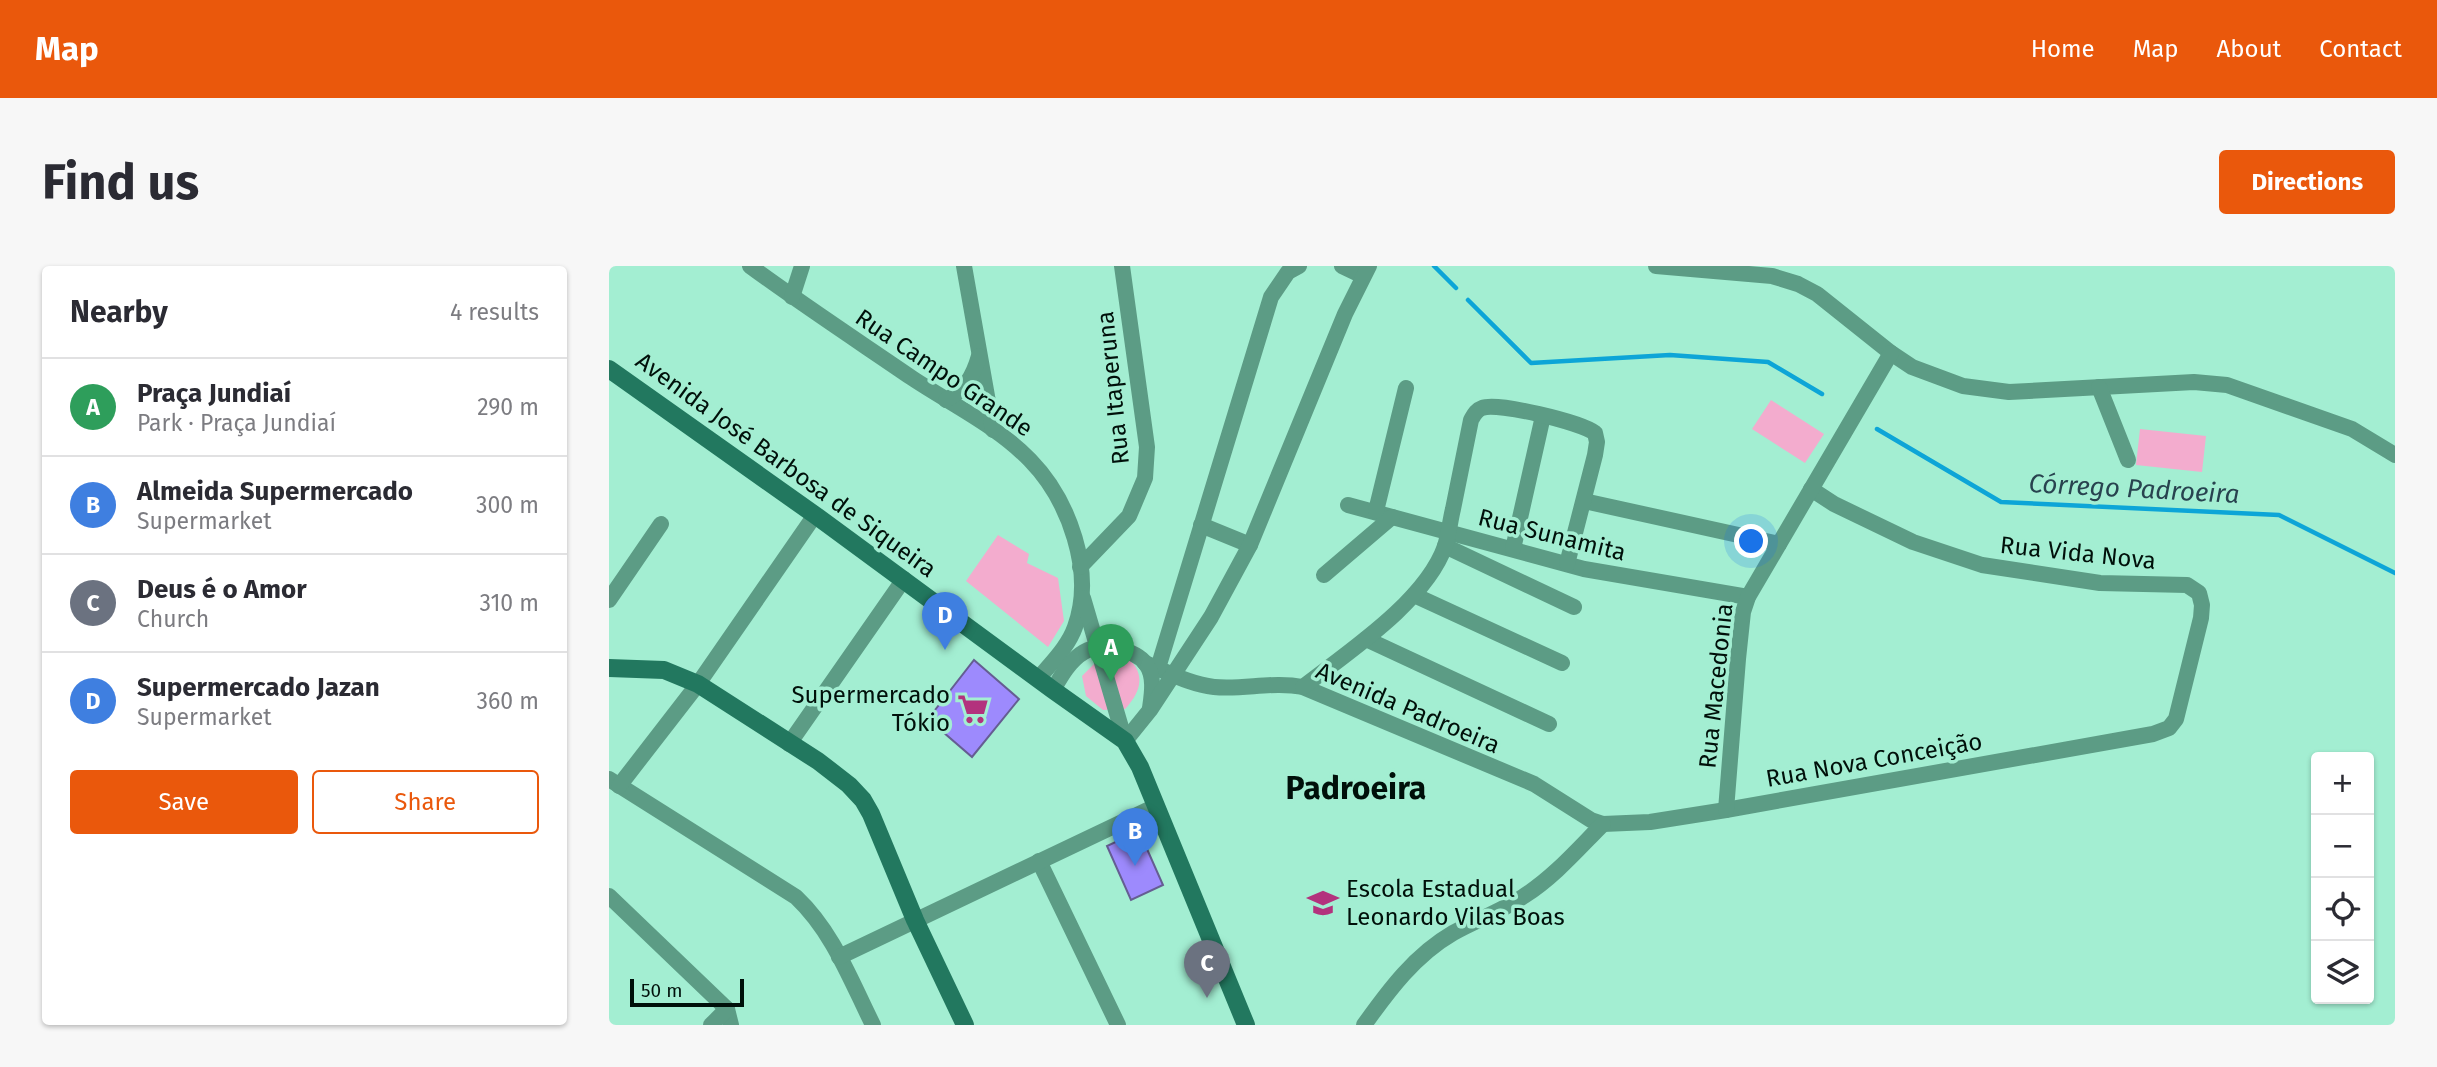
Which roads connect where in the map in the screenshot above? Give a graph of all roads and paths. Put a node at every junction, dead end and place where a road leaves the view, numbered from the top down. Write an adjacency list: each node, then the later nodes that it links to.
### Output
1 (750, 266): 9 (street, Rua Campo Grande)
2 (802, 266): 9 (street)
3 (964, 266): 11 (street)
4 (1122, 266): 33 (street, Rua Itaperuna)
5 (1299, 266): 27 (street)
6 (1342, 266): 8 (street)
7 (1656, 266): 10 (street)
8 (1366, 271): 30 (street)
9 (792, 296): 15 (street, Rua Campo Grande)
10 (1891, 353): 13 (street); 20 (street, Rua Macedonia)
11 (979, 356): 15 (street); 17 (street)
12 (609, 369): 24 (main road, Avenida José Barbosa de Siqueira)
13 (2099, 387): 18 (street); 19 (street)
14 (1406, 388): 23 (street)
15 (946, 400): 17 (street, Rua Campo Grande)
16 (1543, 416): 21 (street); 28 (street); 31 (street)
17 (993, 430): 33 (street, Rua Campo Grande)
18 (2395, 455)
19 (2128, 460)
20 (1811, 489): 29 (street, Rua Macedonia); 54 (street, Rua Vida Nova)
21 (1584, 501): 29 (street); 32 (street)
22 (1348, 505): 23 (street, Rua Sunamita)
23 (1376, 512): 25 (street, Rua Sunamita)
24 (815, 515): 35 (main road, Avenida José Barbosa de Siqueira); 49 (street)
25 (1392, 517): 28 (street, Rua Sunamita); 34 (street)
26 (661, 524): 39 (street)
27 (1201, 525): 30 (street); 41 (street)
28 (1447, 539): 31 (street, Rua Sunamita); 37 (street); 40 (street)
29 (1779, 544): 38 (street, Rua Macedonia)
30 (1250, 545): 43 (street)
31 (1513, 549): 32 (street, Rua Sunamita)
32 (1567, 565): 38 (street, Rua Sunamita)
33 (1080, 567): 36 (street, Rua Campo Grande)
34 (1324, 575)
35 (905, 579): 48 (main road, Avenida José Barbosa de Siqueira); 56 (street)
36 (1081, 588): 44 (street, Rua Campo Grande); 48 (street, Rua Campo Grande)
37 (1413, 596): 42 (street); 45 (street)
38 (1748, 597): 59 (street, Rua Macedonia)
39 (609, 600)
40 (1574, 607)
41 (1171, 628): 43 (street); 47 (street)
42 (1366, 639): 50 (street); 53 (street)
43 (1195, 642): 47 (street)
44 (1097, 646): 47 (street, Avenida Padroeira); 51 (street); 55 (street, Rua Campo Grande)
45 (1562, 663)
46 (609, 668): 49 (main road)
47 (1159, 669): 50 (street, Avenida Padroeira); 52 (street); 52 (street)
48 (1038, 679): 51 (main road, Avenida José Barbosa de Siqueira)
49 (698, 684): 56 (main road); 57 (street)
50 (1303, 687): 60 (street, Avenida Padroeira)
51 (1053, 690): 55 (main road, Avenida José Barbosa de Siqueira)
52 (1150, 710): 55 (street)
53 (1549, 724)
54 (2153, 734): 59 (street, Rua Nova Conceição)
55 (1125, 741): 58 (main road, Avenida José Barbosa de Siqueira)
56 (789, 744): 63 (main road)
57 (614, 782): 64 (street)
58 (1156, 806): 61 (street); 71 (main road, Avenida José Barbosa de Siqueira)
59 (1726, 810): 60 (street, Rua Nova Conceição)
60 (1603, 824): 72 (street)
61 (1039, 862): 63 (street); 70 (street)
62 (609, 896): 65 (street)
63 (915, 920): 64 (street); 69 (main road)
64 (839, 957): 68 (street)
65 (727, 1009): 66 (street); 67 (street)
66 (711, 1025)
67 (731, 1025)
68 (873, 1025)
69 (965, 1025)
70 (1118, 1025)
71 (1246, 1025)
72 (1364, 1025)

